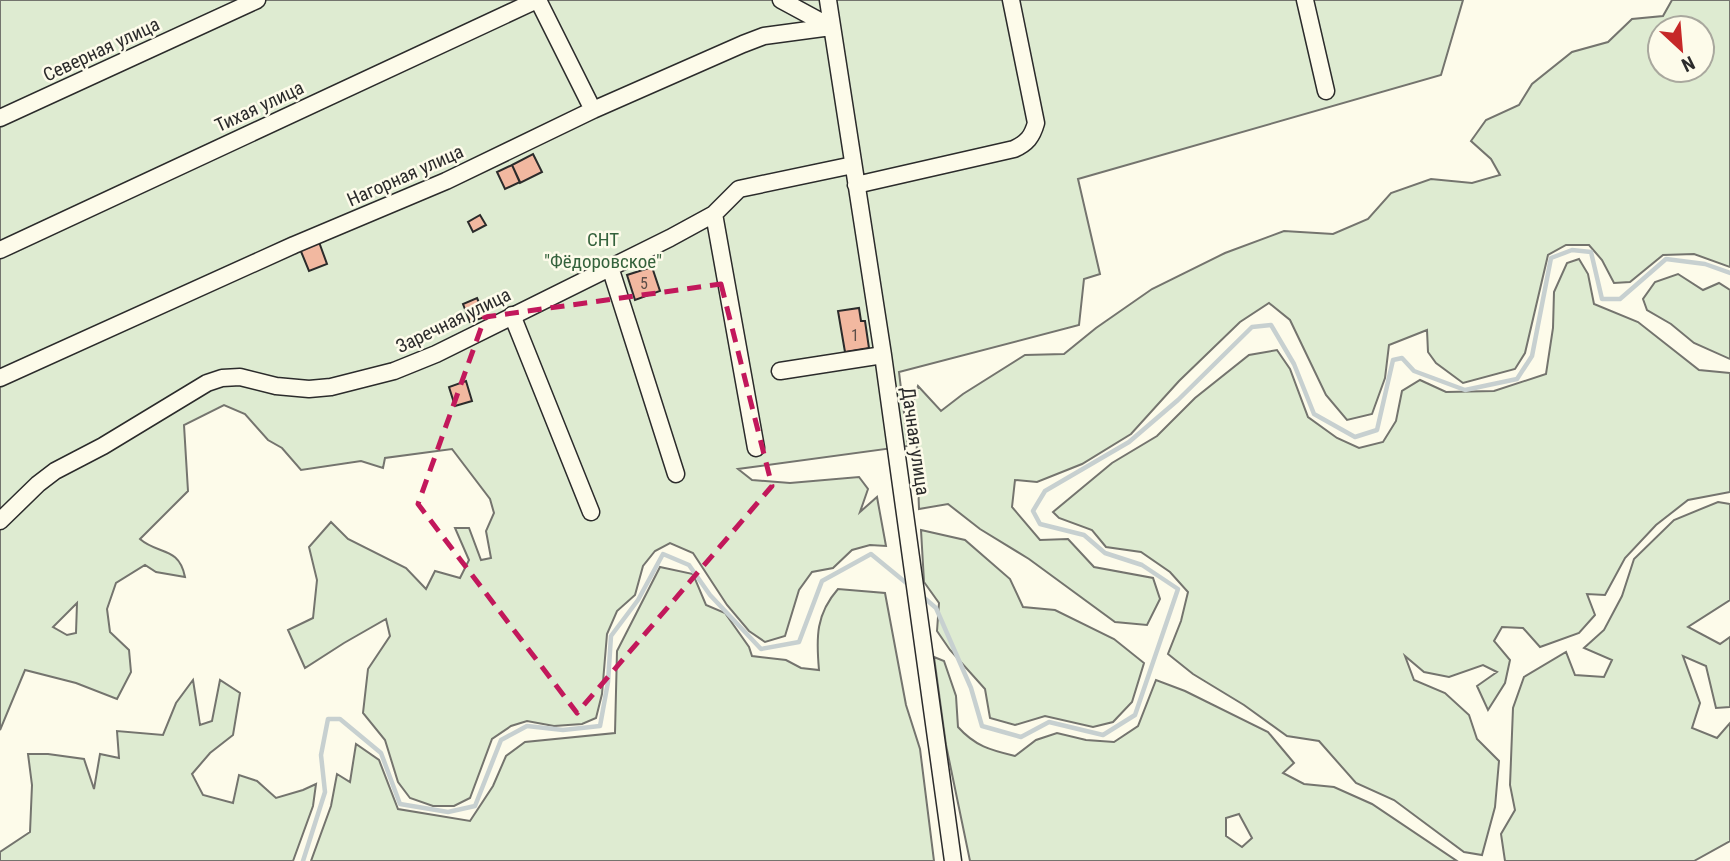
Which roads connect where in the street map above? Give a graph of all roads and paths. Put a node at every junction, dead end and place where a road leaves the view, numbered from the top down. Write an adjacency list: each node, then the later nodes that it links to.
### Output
1 (257, 0): 10 (street, Северная улица)
2 (537, 0): 9 (street); 14 (street, Тихая улица)
3 (781, 0): 7 (street)
4 (828, 0): 7 (street, Дачная улица)
5 (1011, 0): 12 (street)
6 (1305, 0): 8 (street)
7 (831, 27): 9 (street, Нагорная улица); 11 (street, Дачная улица)
8 (1326, 91)
9 (593, 110): 19 (street, Нагорная улица)
10 (0, 118)
11 (853, 166): 12 (street, Дачная улица); 13 (street, Заречная улица)
12 (856, 185): 17 (street, Дачная улица)
13 (714, 214): 15 (street, Заречная улица); 20 (street)
14 (0, 250)
15 (610, 267): 16 (street, Заречная улица); 21 (street)
16 (512, 315): 22 (street); 23 (street, Заречная улица)
17 (883, 355): 18 (street); 24 (street, Дачная улица)
18 (780, 371)
19 (0, 378)
20 (756, 448)
21 (676, 474)
22 (591, 512)
23 (0, 521)
24 (953, 861)

